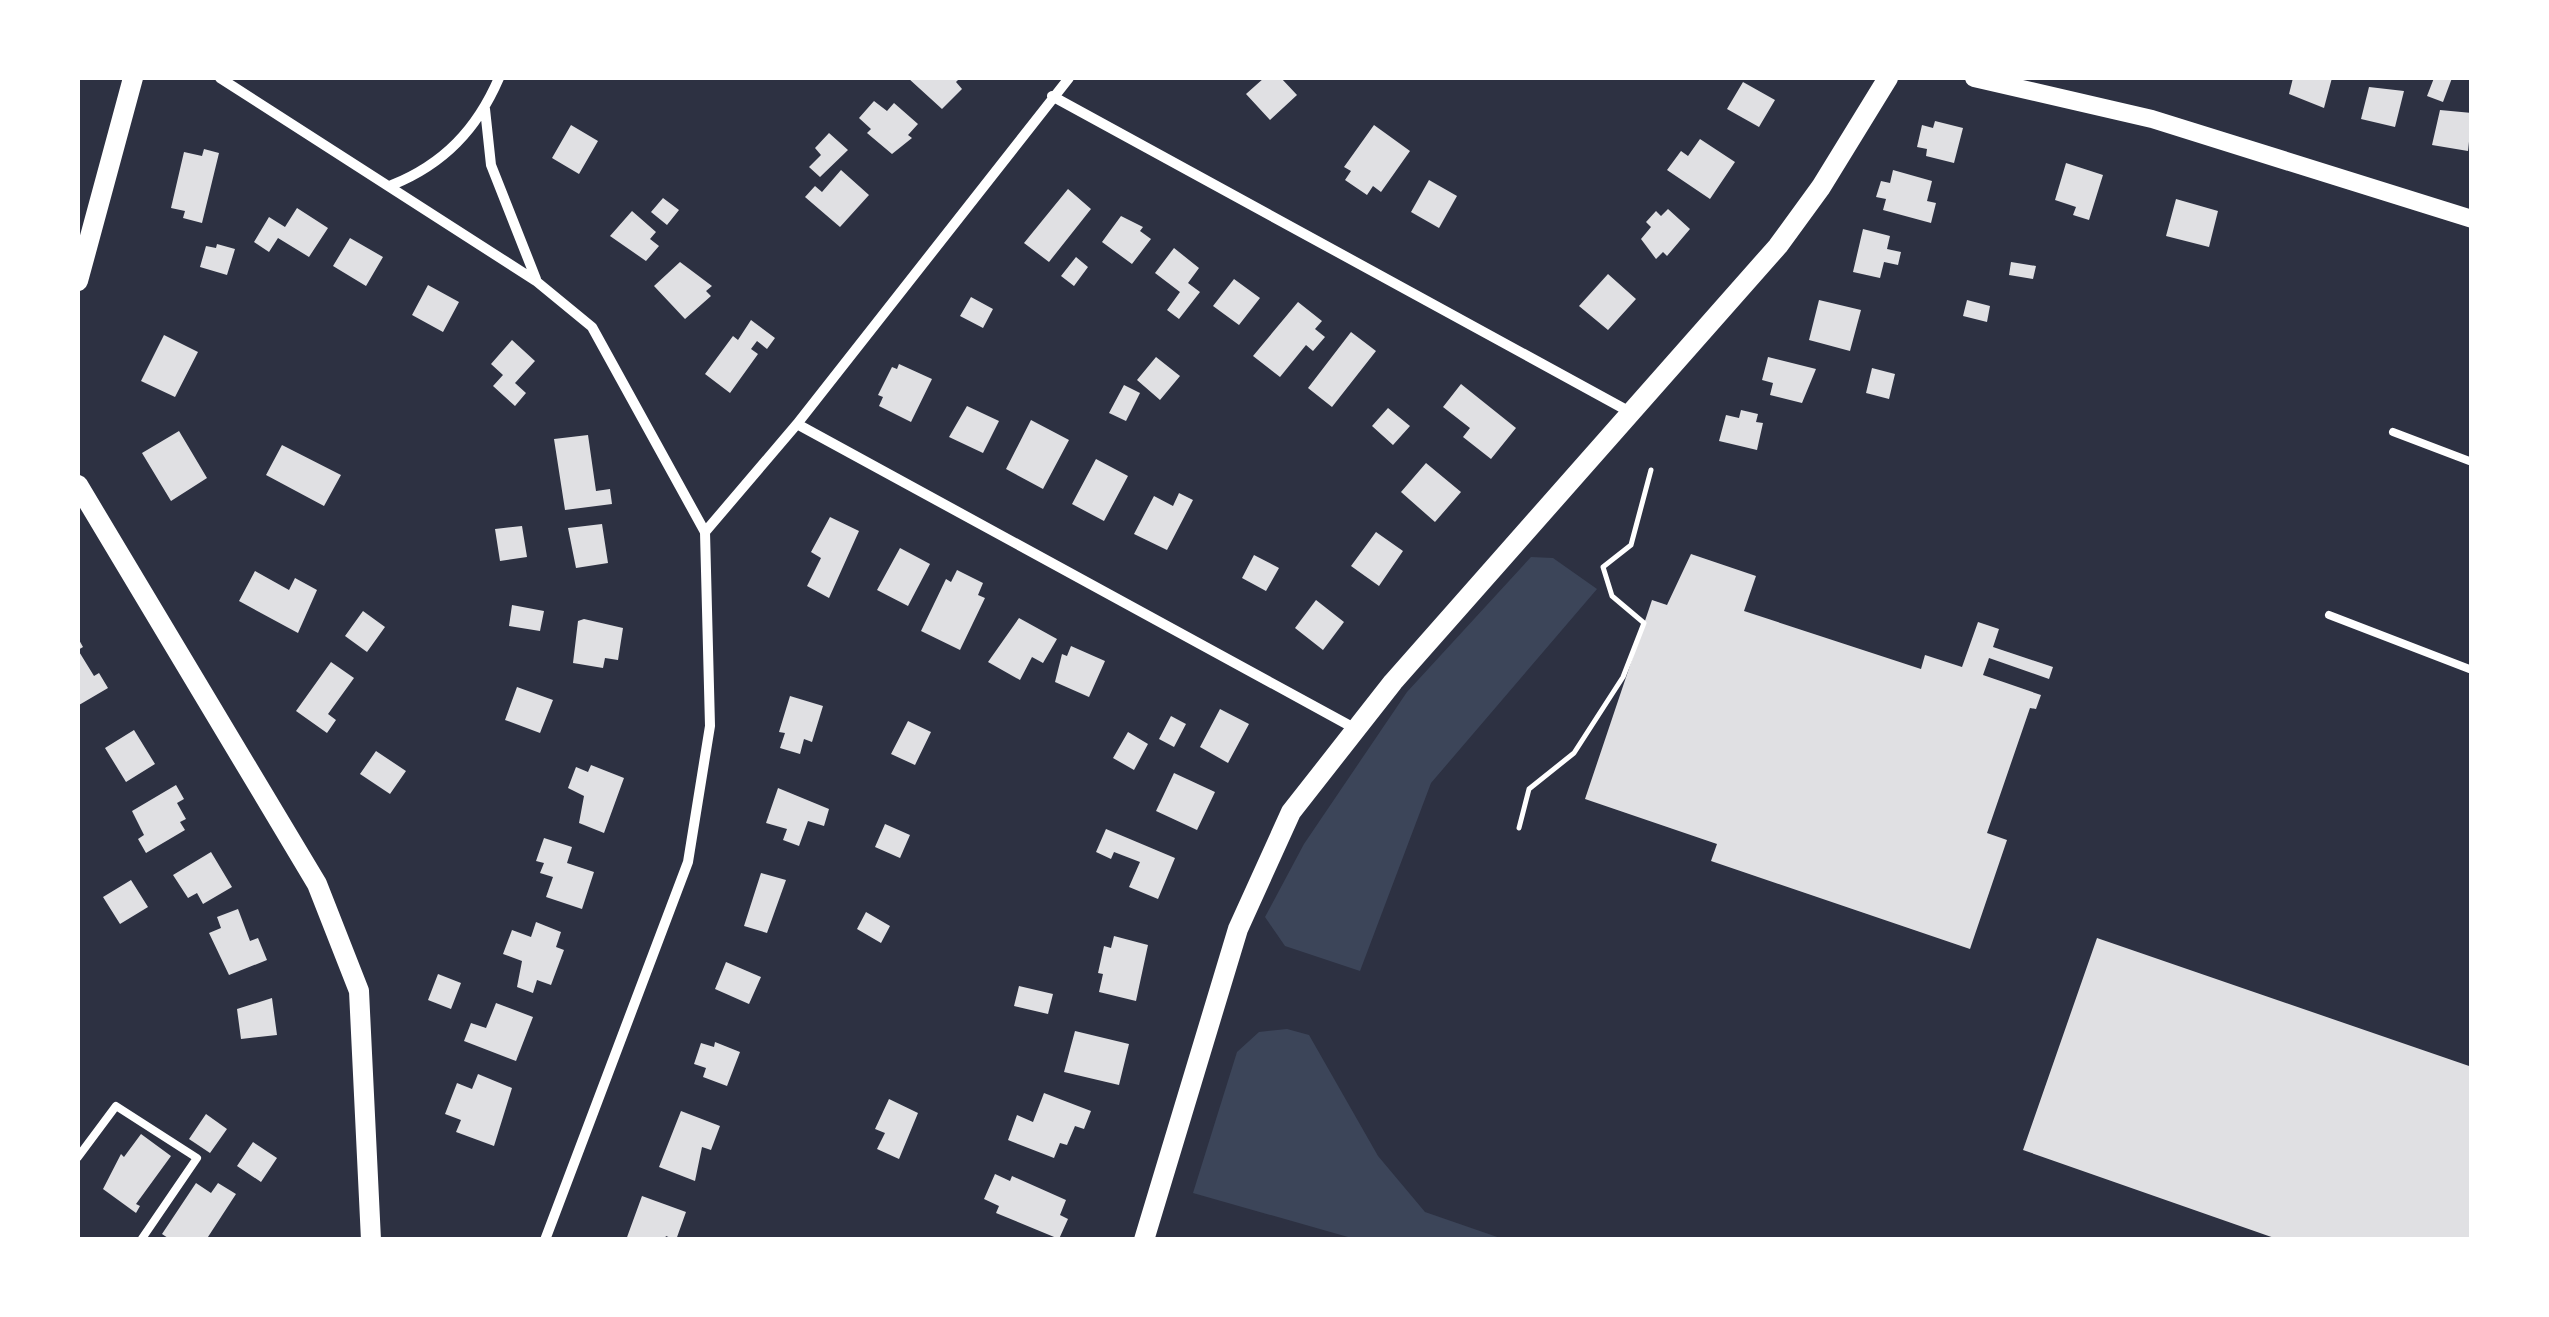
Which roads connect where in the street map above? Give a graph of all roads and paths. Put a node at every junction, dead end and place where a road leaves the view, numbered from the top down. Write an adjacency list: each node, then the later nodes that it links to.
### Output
1 (133, 78): 11 (main road)
2 (220, 78): 9 (street)
3 (499, 78): 8 (street)
4 (1069, 78): 7 (street)
5 (1888, 78): 13 (main road)
6 (1974, 78): 10 (street)
7 (1052, 96): 13 (street); 14 (street)
8 (485, 109): 9 (street); 12 (street)
9 (392, 186): 12 (street)
10 (2472, 219)
11 (78, 281)
12 (536, 281): 19 (street)
13 (1631, 412): 22 (main road)
14 (797, 424): 19 (street); 22 (street)
15 (2393, 432): 16 (lane)
16 (2472, 462)
17 (1652, 470): 23 (path)
18 (78, 486): 26 (main road)
19 (705, 532): 27 (street)
20 (2329, 615): 21 (lane)
21 (2472, 670)
22 (1354, 728): 28 (main road)
23 (1519, 828)
24 (78, 1157): 25 (lane)
25 (141, 1240)
26 (372, 1240)
27 (545, 1240)
28 (1144, 1240)

